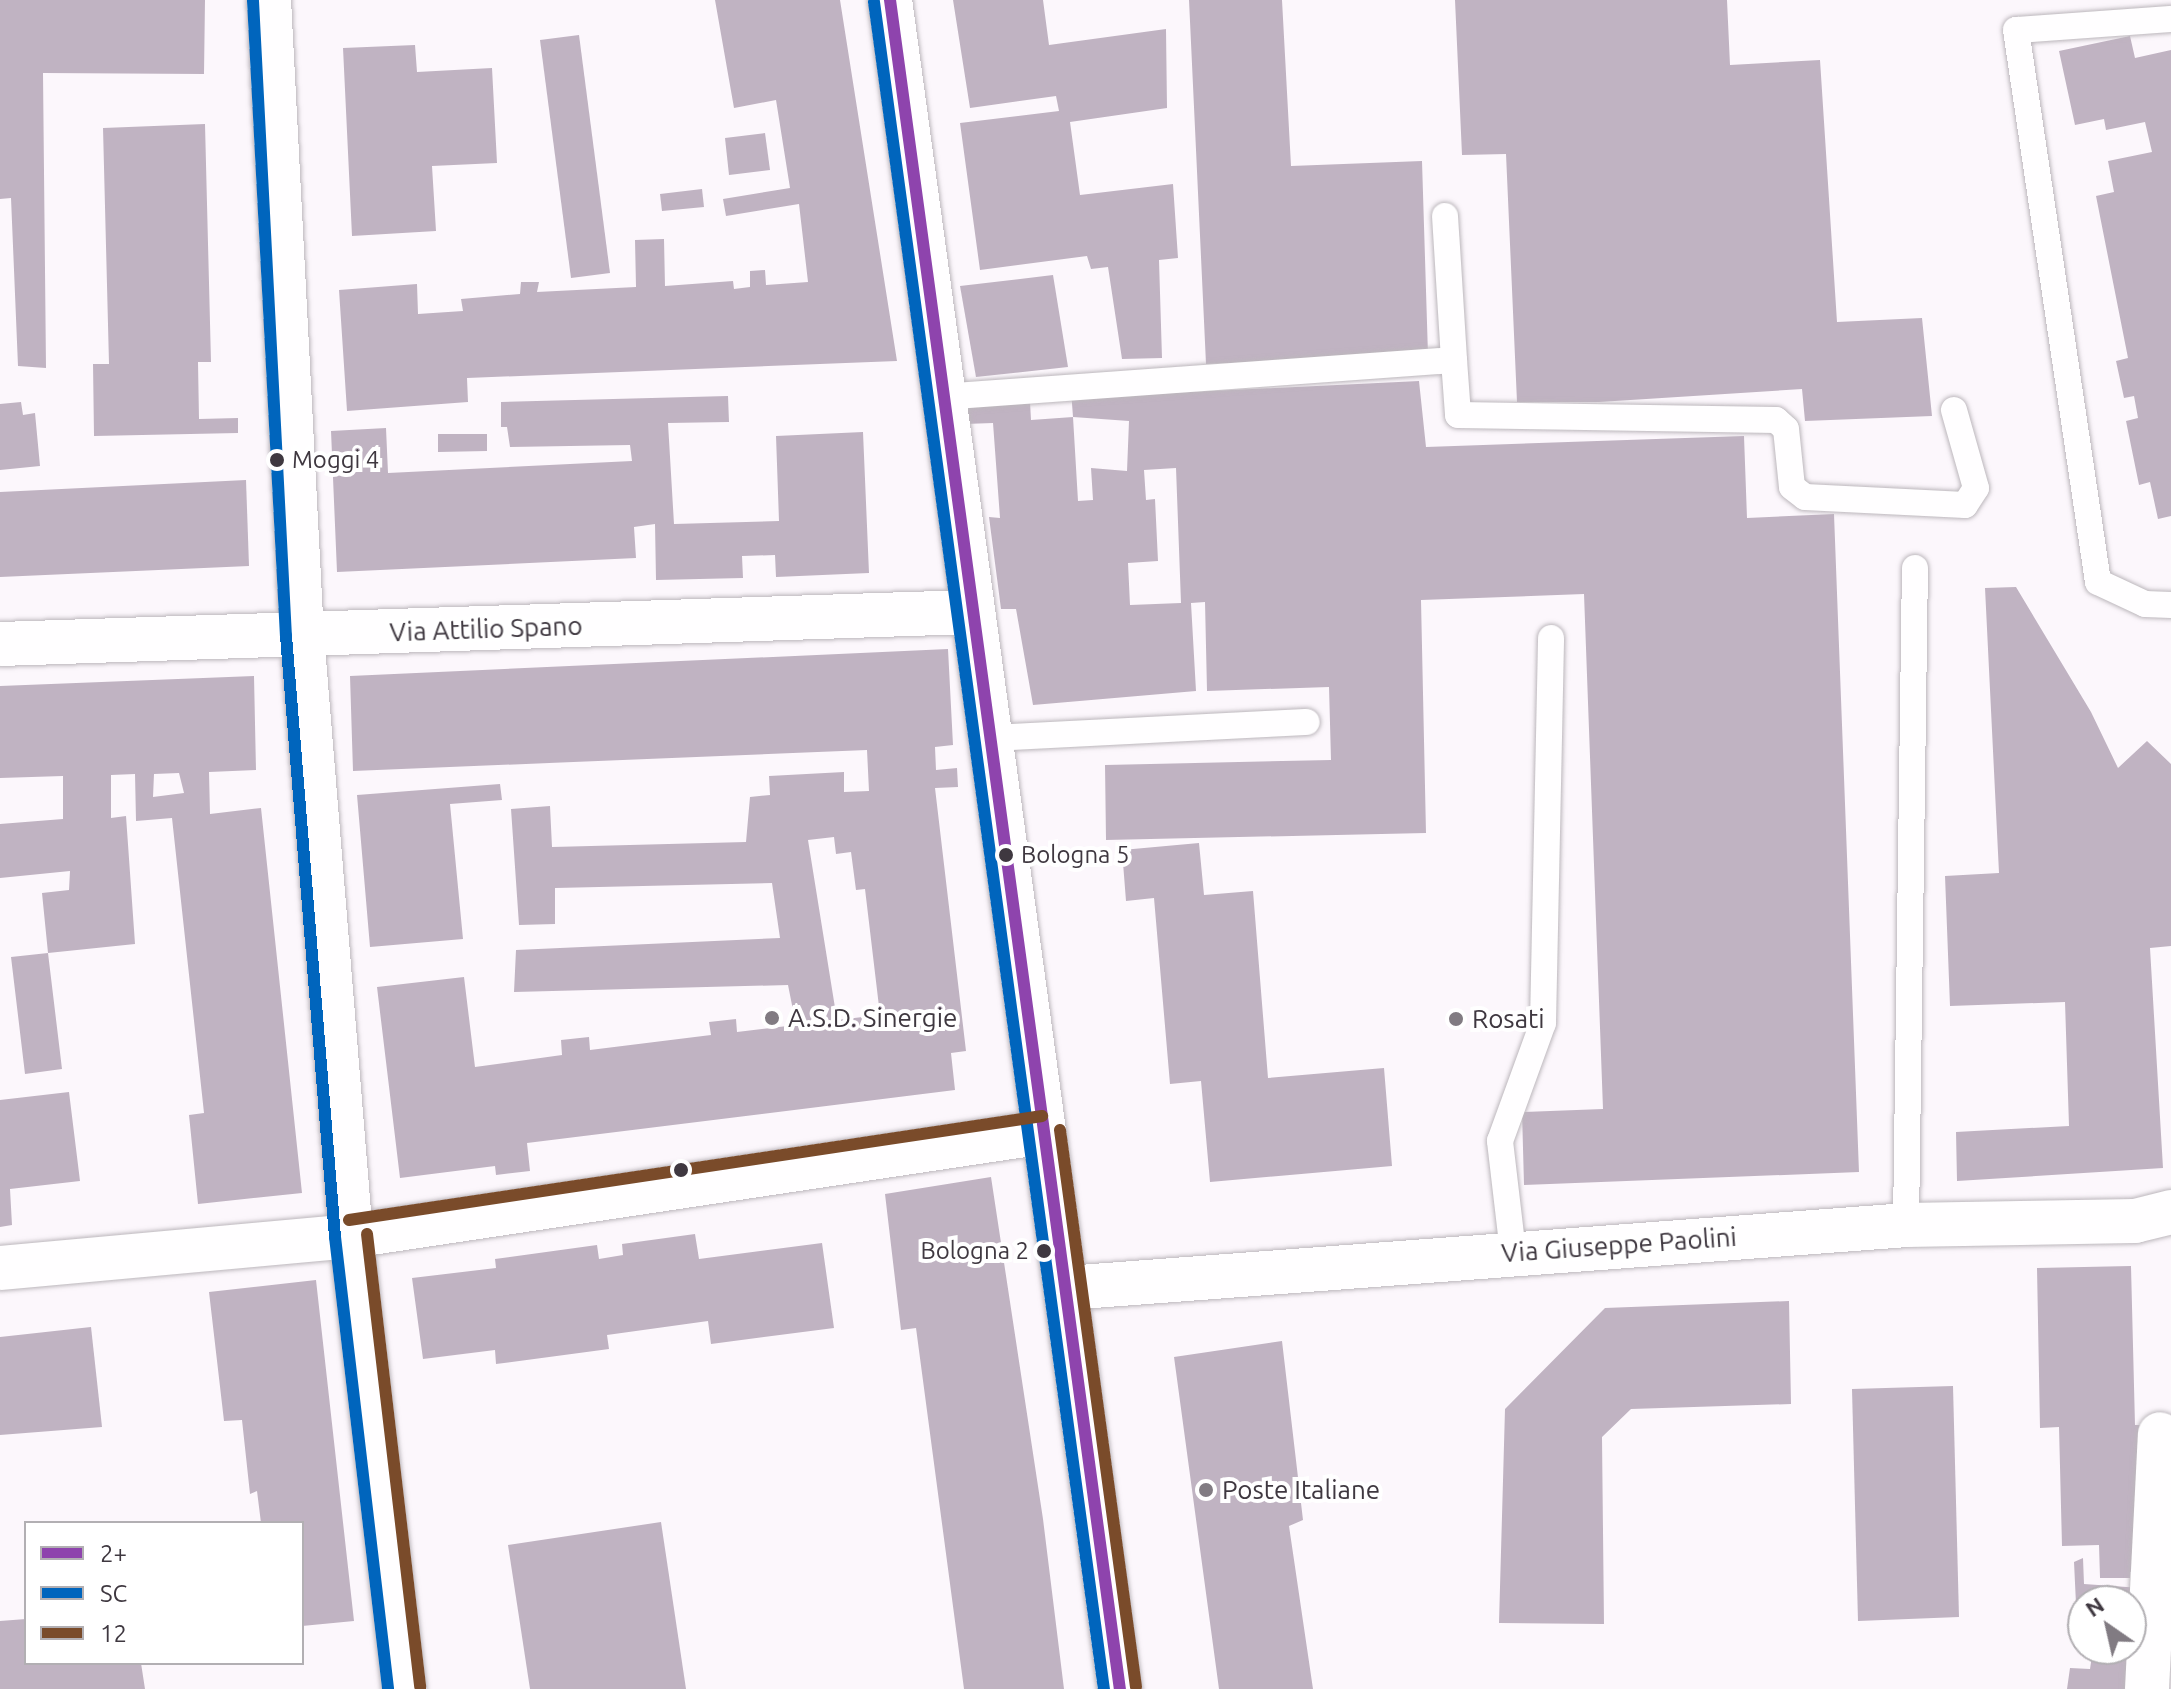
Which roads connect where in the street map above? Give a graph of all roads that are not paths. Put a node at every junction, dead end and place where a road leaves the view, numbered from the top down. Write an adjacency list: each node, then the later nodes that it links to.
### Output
1 (269, 0): 11 (street)
2 (890, 0): 6 (street)
3 (2171, 19): 9 (lane)
4 (1445, 216): 5 (lane)
5 (1454, 360): 6 (lane); 7 (lane)
6 (941, 397): 10 (street)
7 (1954, 410)
8 (1915, 568): 18 (lane)
9 (2171, 605)
10 (972, 612): 11 (street, Via Attilio Spano); 15 (street)
11 (302, 635): 13 (street, Via Attilio Spano); 19 (street)
12 (1551, 638): 20 (lane)
13 (0, 644)
14 (1307, 722): 15 (lane)
15 (990, 738): 16 (street)
16 (1044, 1132): 19 (street); 22 (street)
17 (2171, 1212): 18 (street, Via Giuseppe Paolini)
18 (1906, 1225): 20 (street, Via Giuseppe Paolini)
19 (351, 1236): 21 (street); 24 (street)
20 (1513, 1252): 22 (street, Via Giuseppe Paolini)
21 (0, 1268)
22 (1067, 1288): 25 (street)
23 (2160, 1434): 26 (street)
24 (404, 1689)
25 (1120, 1689)
26 (2147, 1689)

